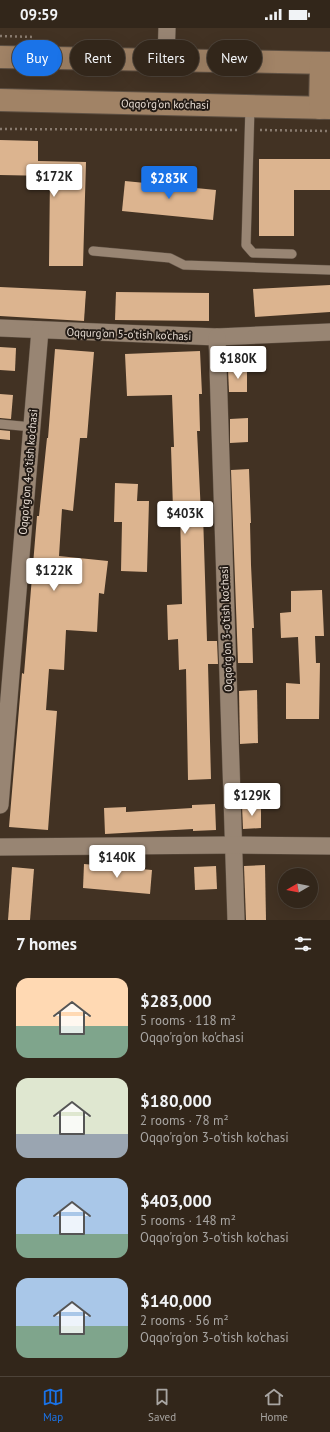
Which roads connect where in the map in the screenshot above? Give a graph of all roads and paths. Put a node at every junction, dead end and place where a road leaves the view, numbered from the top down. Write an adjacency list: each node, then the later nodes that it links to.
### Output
1 (167, 28): 2 (street)
2 (167, 40)
3 (0, 57): 4 (main road)
4 (133, 59)
5 (199, 61): 6 (main road)
6 (325, 63): 9 (main road)
7 (0, 100): 8 (main road, Oqqo'rg'on ko'chasi)
8 (250, 106): 9 (main road, Oqqo'rg'on ko'chasi); 11 (lane)
9 (325, 108)
10 (0, 129): 11 (path)
11 (249, 130): 12 (path); 14 (lane)
12 (330, 131)
13 (93, 251): 15 (lane)
14 (292, 254)
15 (330, 270)
16 (0, 328): 17 (street, Oqqurg'on 5-o'tish ko'chasi)
17 (40, 330): 19 (street, Oqqurg'on 5-o'tish ko'chasi); 21 (street, Oqqo'rg'on 4-o'tish ko'chasi)
18 (330, 332): 19 (street, Oqqurg'on 5-o'tish ko'chasi)
19 (217, 337): 23 (street, Oqqo'rg'on 3-o'tish ko'chasi)
20 (0, 424): 21 (lane)
21 (32, 427): 22 (street, Oqqo'rg'on 4-o'tish ko'chasi)
22 (0, 805)
23 (233, 845): 24 (street); 25 (street); 26 (street, Oqqo'rg'on 3-o'tish ko'chasi)
24 (330, 846)
25 (0, 847)
26 (236, 920)

